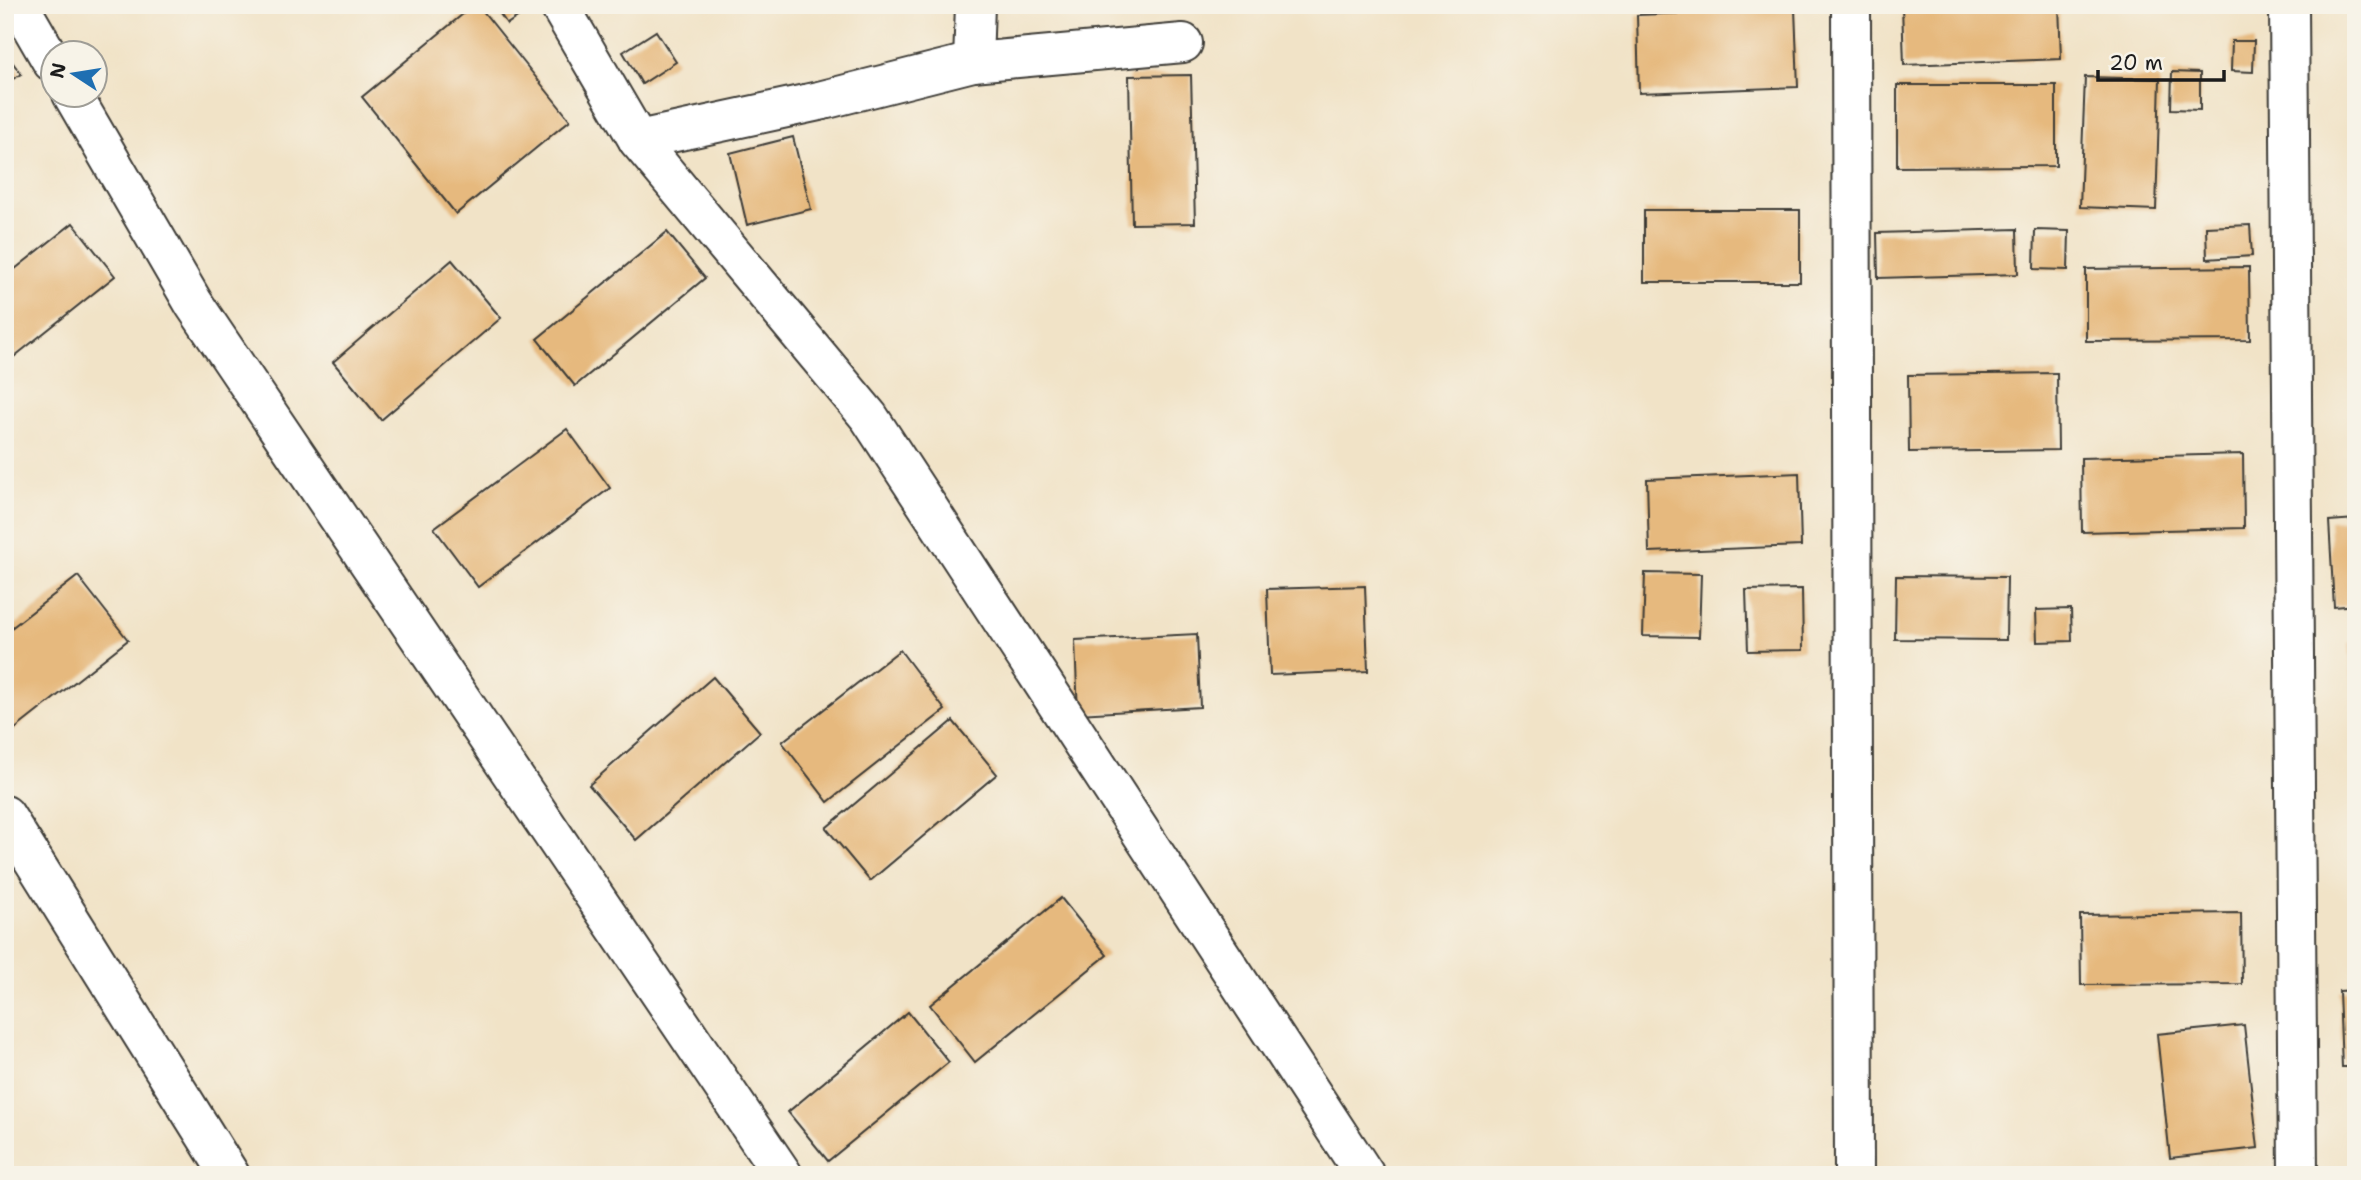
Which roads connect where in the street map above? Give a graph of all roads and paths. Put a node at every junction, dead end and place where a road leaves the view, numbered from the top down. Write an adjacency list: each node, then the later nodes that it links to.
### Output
1 (19, 5): 6 (street)
2 (559, 5): 10 (street)
3 (975, 5): 8 (street)
4 (1852, 5): 15 (street)
5 (2289, 5): 16 (street)
6 (38, 38)
7 (1183, 43): 8 (street)
8 (973, 62): 10 (street)
9 (80, 108): 13 (street)
10 (638, 140): 14 (street)
11 (5, 815): 12 (street)
12 (230, 1175)
13 (783, 1175)
14 (1365, 1175)
15 (1854, 1175)
16 (2298, 1175)

